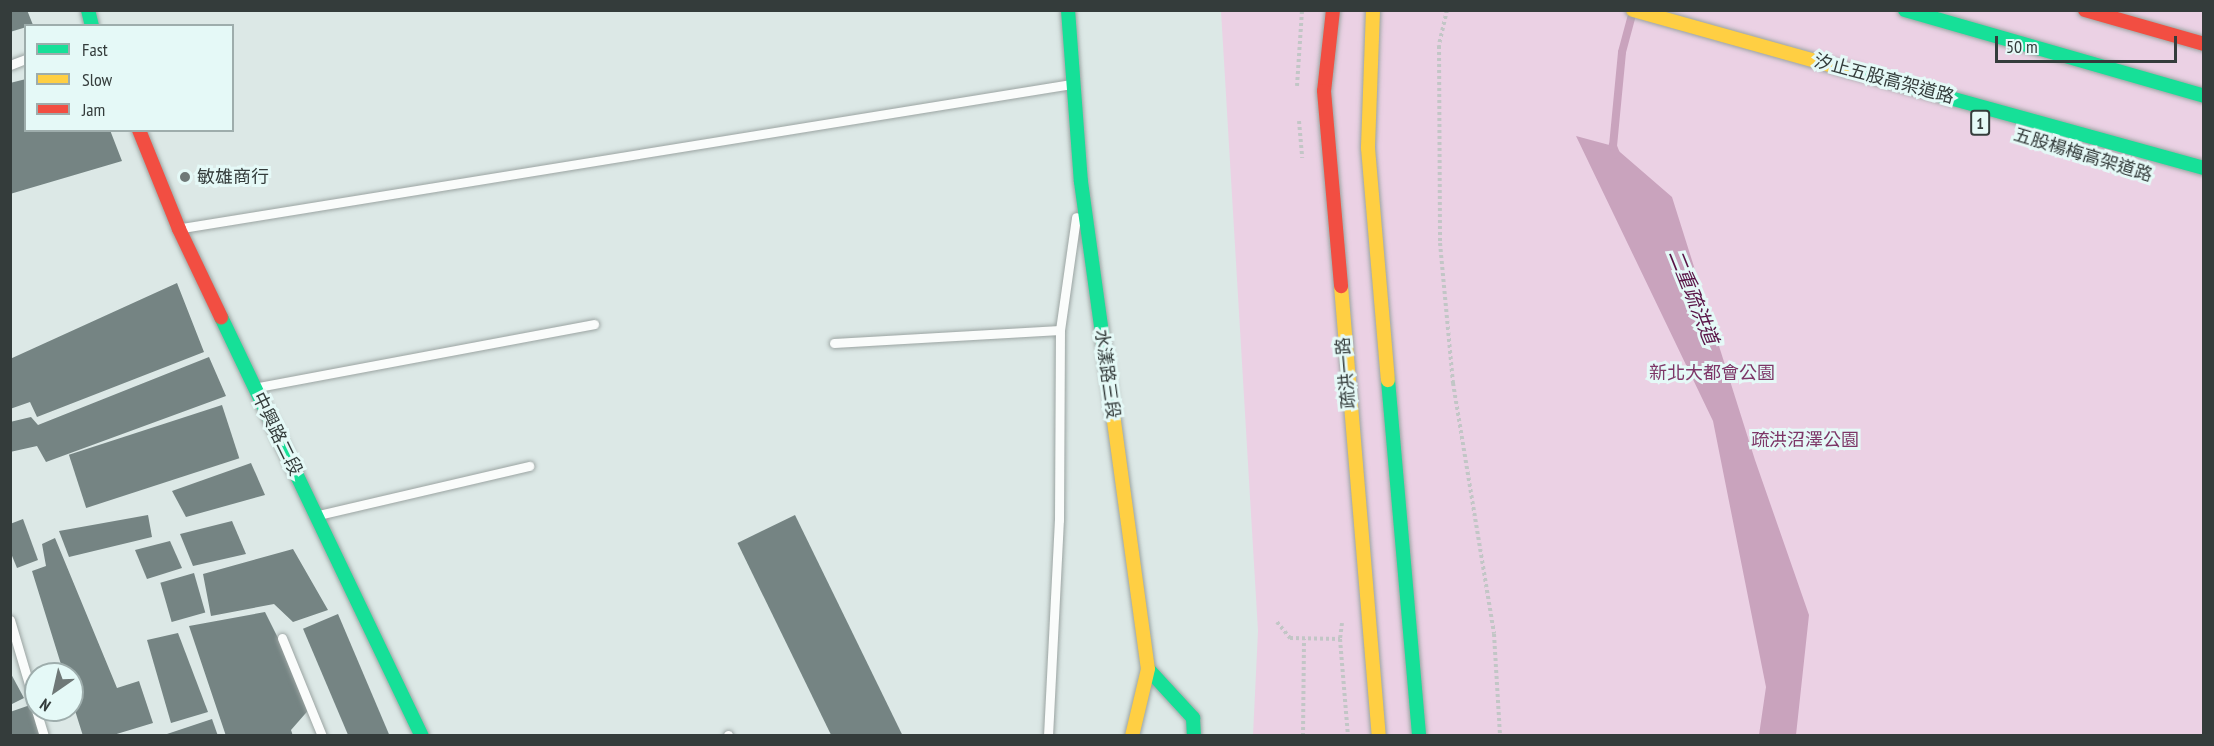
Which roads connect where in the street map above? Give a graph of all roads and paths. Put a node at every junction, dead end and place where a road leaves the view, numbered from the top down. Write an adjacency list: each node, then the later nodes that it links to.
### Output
1 (1068, 10): 10 (main road, 水漾路三段)
2 (1333, 10): 36 (main road, 疏洪一路)
3 (1372, 10): 37 (main road)
4 (1447, 10): 38 (path)
5 (1633, 10): 9 (main road, 汐止五股高架道路 / 1)
6 (1905, 10): 11 (main road)
7 (2085, 10): 8 (main road)
8 (2204, 44)
9 (1761, 45): 12 (main road, 1); 14 (main road, 汐止五股高架道路 / 1)
10 (1074, 84): 15 (main road, 水漾路三段); 16 (lane)
11 (2204, 96)
12 (1968, 119)
13 (140, 132): 16 (main road, 中興路二段)
14 (2204, 168)
15 (1081, 182): 18 (lane); 29 (main road, 水漾路三段)
16 (179, 229): 20 (main road, 中興路二段)
17 (594, 324): 20 (lane)
18 (1060, 330): 19 (lane); 32 (lane)
19 (834, 343)
20 (255, 388): 22 (main road, 中興路二段)
21 (529, 466): 22 (lane)
22 (316, 515): 31 (main road, 中興路二段)
23 (1277, 622): 26 (path)
24 (12, 627): 28 (lane)
25 (282, 638): 30 (lane)
26 (1304, 639): 27 (path); 35 (path)
27 (1340, 639)
28 (24, 668)
29 (1148, 669): 33 (main road, 水漾路三段); 34 (main road)
30 (322, 735)
31 (422, 735)
32 (1048, 735)
33 (1132, 735)
34 (1194, 735)
35 (1303, 735)
36 (1379, 735)
37 (1419, 735)
38 (1500, 735)

